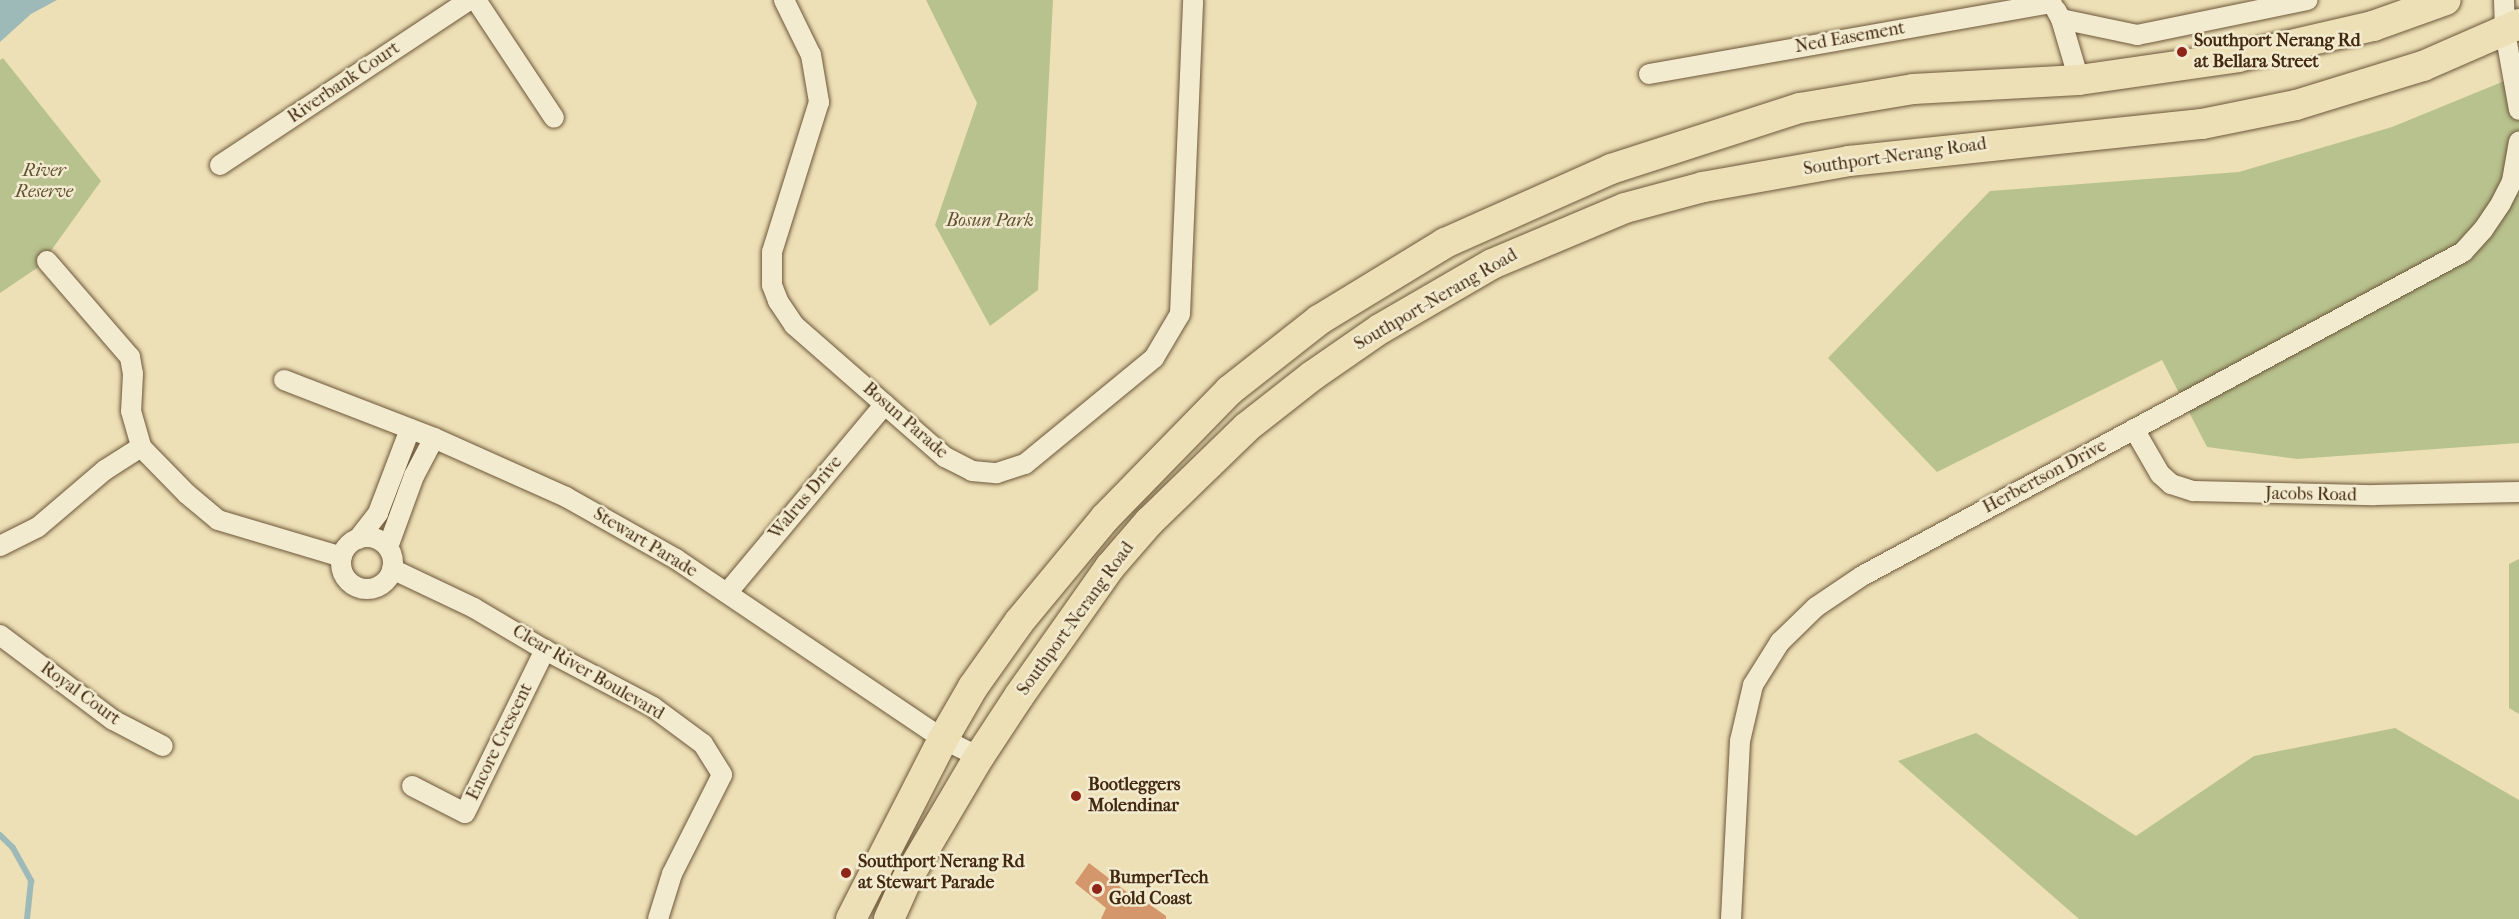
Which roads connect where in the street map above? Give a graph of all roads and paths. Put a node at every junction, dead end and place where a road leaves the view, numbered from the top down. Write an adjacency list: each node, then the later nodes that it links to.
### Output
1 (469, 0): 15 (street, Riverbank Court)
2 (476, 0): 13 (street)
3 (784, 0): 18 (street, Bosun Parade)
4 (1193, 0): 18 (street, Bosun Parade)
5 (2307, 0): 8 (street)
6 (2446, 0): 11 (main road, Southport-Nerang Road)
7 (2504, 0): 9 (street)
8 (2055, 7): 10 (street, Ned Easement); 11 (street)
9 (2512, 28): 12 (street); 34 (main road, Southport-Nerang Road)
10 (1649, 74)
11 (2079, 80): 32 (main road, Southport-Nerang Road)
12 (2519, 110)
13 (554, 118)
14 (2519, 142): 20 (street, Herbertson Drive)
15 (220, 165)
16 (47, 261): 22 (street)
17 (284, 380): 19 (street, Stewart Parade)
18 (885, 404): 29 (street, Walrus Drive)
19 (410, 429): 21 (street, Stewart Parade); 24 (street)
20 (2134, 429): 23 (street, Jacobs Road); 39 (street, Herbertson Drive)
21 (434, 438): 26 (street); 29 (street, Stewart Parade)
22 (141, 447): 25 (street); 27 (street)
23 (2519, 492)
24 (358, 539): 26 (street); 27 (street)
25 (0, 546)
26 (388, 547): 28 (street)
27 (342, 556): 28 (street)
28 (392, 569): 31 (street, Clear River Boulevard)
29 (727, 593): 32 (street, Stewart Parade)
30 (0, 635): 33 (street, Royal Court)
31 (545, 650): 35 (street, Encore Crescent); 36 (street, Clear River Boulevard)
32 (943, 738): 34 (street, Stewart Parade); 37 (main road, Southport-Nerang Road)
33 (164, 746)
34 (979, 758): 38 (main road, Southport-Nerang Road)
35 (412, 786)
36 (658, 919)
37 (851, 919)
38 (889, 919)
39 (1731, 919)

